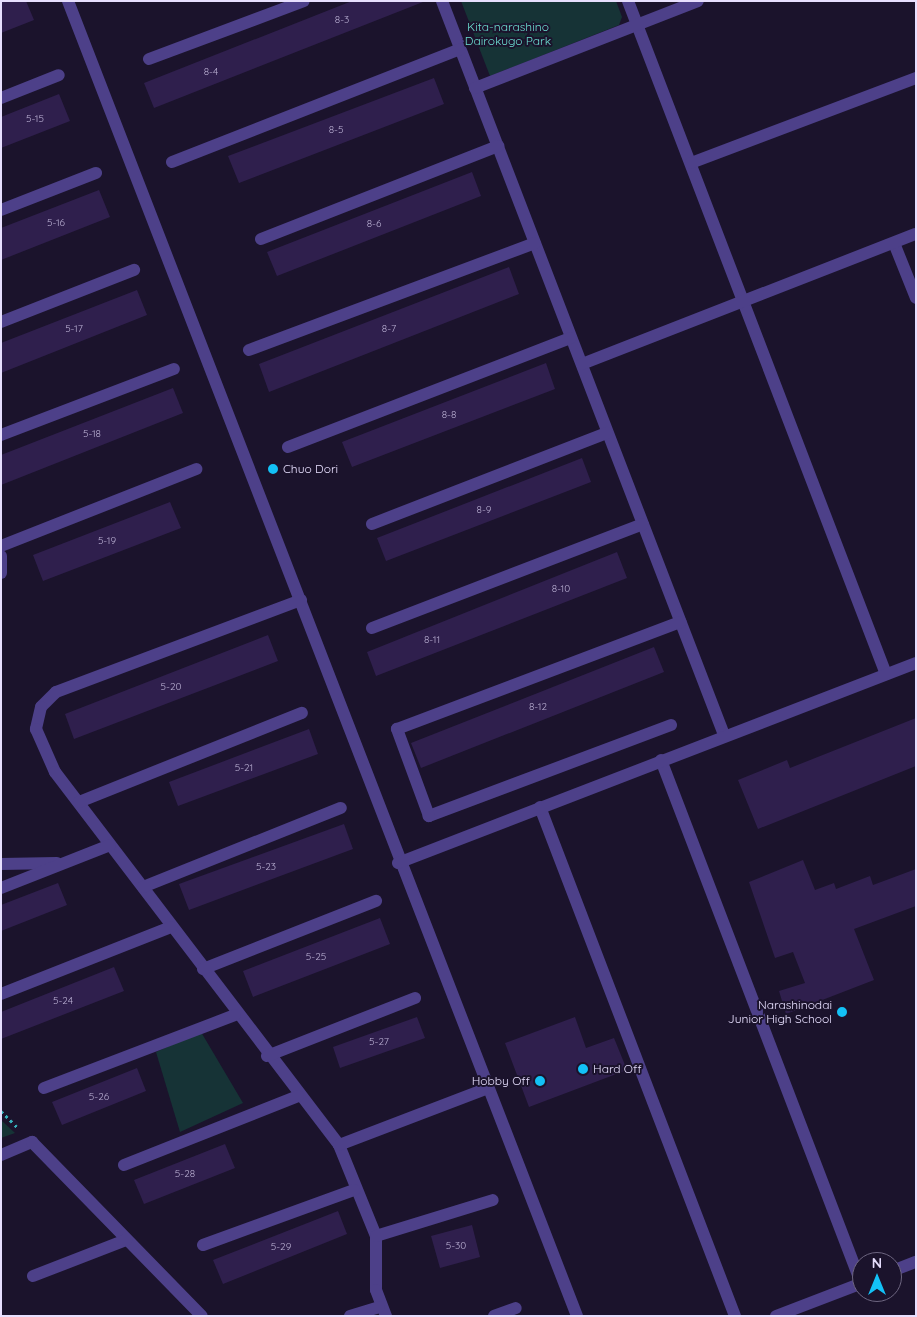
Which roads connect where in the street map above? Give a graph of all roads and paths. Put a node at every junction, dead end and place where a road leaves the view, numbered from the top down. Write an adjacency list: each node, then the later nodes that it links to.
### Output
1 (68, 1): 39 (street)
2 (304, 1): 8 (street)
3 (442, 1): 7 (street)
4 (628, 1): 6 (street)
5 (698, 1): 6 (street)
6 (638, 25): 11 (street); 15 (street)
7 (460, 49): 11 (street); 14 (street)
8 (149, 59)
9 (59, 75): 12 (street)
10 (916, 78): 15 (street)
11 (475, 88): 13 (street)
12 (1, 98)
13 (498, 146): 19 (street); 20 (street)
14 (172, 162)
15 (691, 163): 24 (street)
16 (96, 173): 17 (street)
17 (1, 210)
18 (916, 234): 21 (street)
19 (261, 239)
20 (535, 243): 26 (street); 27 (street)
21 (894, 243): 23 (street); 24 (street)
22 (134, 270): 25 (street)
23 (916, 298)
24 (743, 302): 28 (street); 43 (street)
25 (1, 322)
26 (571, 338): 28 (street); 32 (street)
27 (249, 350)
28 (582, 364): 30 (street)
29 (174, 369): 31 (street)
30 (607, 433): 34 (street); 35 (street)
31 (1, 435)
32 (288, 447)
33 (196, 470): 36 (street)
34 (372, 524)
35 (642, 524): 40 (street); 41 (street)
36 (1, 546)
37 (1, 556): 38 (street)
38 (1, 573)
39 (301, 600): 48 (street); 53 (street)
40 (680, 622): 45 (street); 46 (street)
41 (372, 628)
42 (916, 662): 43 (street)
43 (886, 674): 46 (street)
44 (302, 713): 48 (street)
45 (671, 725)
46 (724, 735): 47 (street)
47 (661, 760): 49 (street); 77 (street)
48 (79, 802): 51 (street)
49 (540, 807): 53 (street); 88 (street)
50 (341, 808): 55 (street)
51 (110, 845): 52 (street); 55 (street)
52 (64, 863): 54 (street); 56 (street)
53 (398, 863): 65 (street)
54 (1, 864)
55 (143, 887): 58 (street)
56 (1, 888)
57 (376, 901): 59 (street)
58 (171, 928): 59 (street); 60 (street)
59 (203, 969): 62 (street)
60 (1, 994)
61 (414, 998): 63 (street)
62 (235, 1015): 63 (street); 64 (street)
63 (266, 1056): 66 (street)
64 (44, 1088)
65 (488, 1088): 69 (street); 87 (street)
66 (298, 1096): 69 (street); 71 (street)
67 (1, 1111): 68 (path)
68 (32, 1142): 70 (street); 75 (street)
69 (339, 1146): 72 (street)
70 (1, 1155)
71 (124, 1165)
72 (354, 1190): 74 (street); 76 (street)
73 (493, 1200): 74 (street)
74 (376, 1236): 83 (street)
75 (126, 1240): 80 (street); 84 (street)
76 (203, 1245)
77 (852, 1259)
78 (916, 1262): 79 (street)
79 (902, 1267)
80 (33, 1276)
81 (852, 1286): 89 (street)
82 (516, 1308): 86 (street)
83 (382, 1311): 85 (street)
84 (202, 1316)
85 (350, 1316)
86 (494, 1316)
87 (577, 1316)
88 (735, 1316)
89 (776, 1316)

